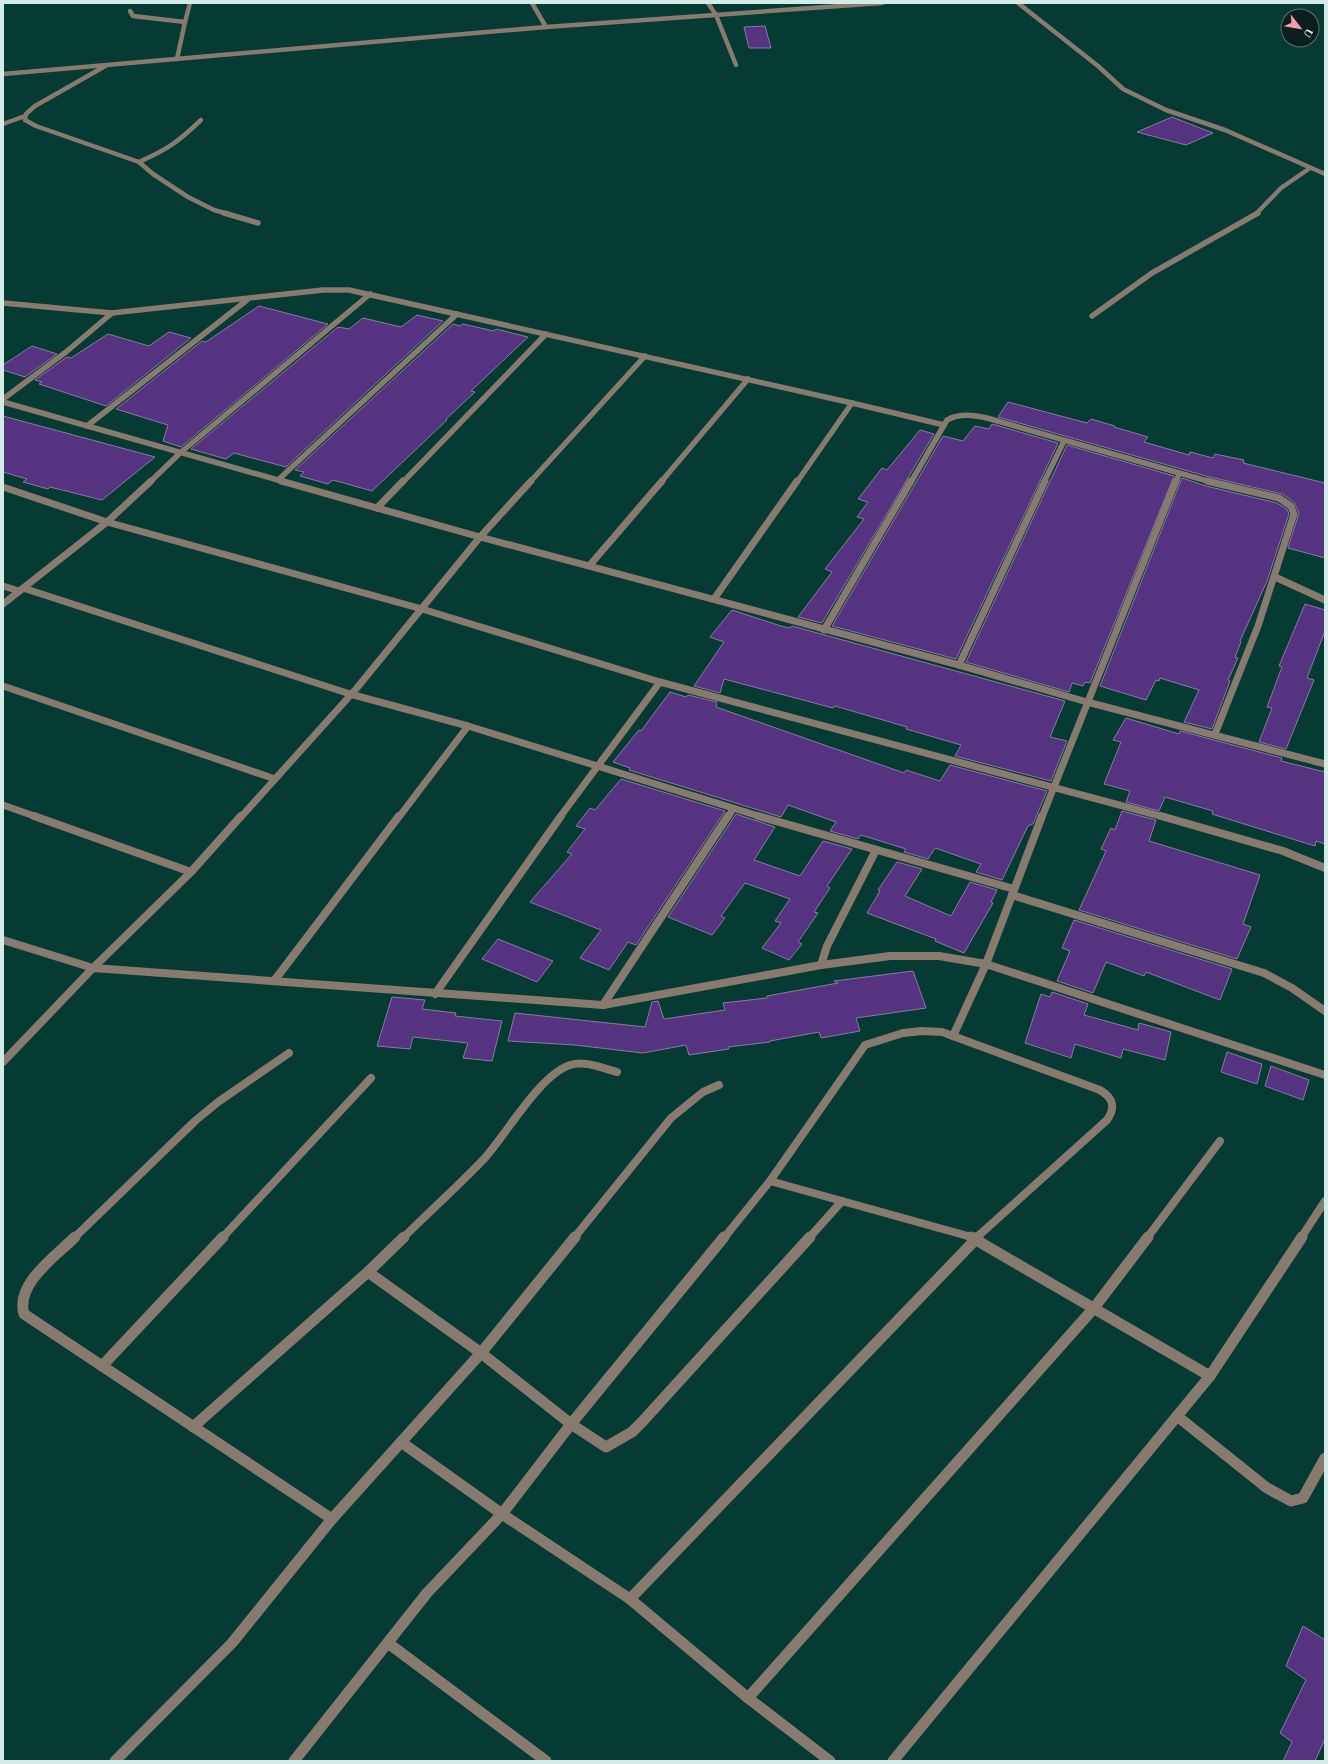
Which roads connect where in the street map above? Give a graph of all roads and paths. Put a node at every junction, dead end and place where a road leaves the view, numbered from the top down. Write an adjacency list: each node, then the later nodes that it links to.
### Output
1 (190, 3): 8 (street)
2 (532, 3): 9 (street)
3 (708, 3): 7 (street)
4 (882, 3): 7 (street)
5 (1018, 3): 18 (street)
6 (130, 11): 8 (street)
7 (716, 15): 9 (street); 12 (street)
8 (185, 22): 10 (street)
9 (546, 27): 10 (street)
10 (177, 59): 11 (street)
11 (108, 65): 13 (street); 14 (street)
12 (736, 65)
13 (3, 74)
14 (24, 116): 16 (street); 17 (street)
15 (201, 120): 17 (street)
16 (3, 124)
17 (139, 162): 20 (street)
18 (1310, 168): 19 (street); 26 (street)
19 (1325, 174)
20 (258, 223)
21 (370, 294): 22 (street); 25 (street); 36 (street)
22 (247, 299): 24 (street); 34 (street)
23 (3, 303): 24 (street)
24 (112, 313): 30 (street)
25 (457, 314): 27 (street); 38 (street)
26 (1092, 316)
27 (546, 334): 28 (street); 40 (street)
28 (645, 356): 29 (street); 42 (street)
29 (748, 379): 32 (street); 43 (street)
30 (3, 399)
31 (3, 402): 34 (street)
32 (852, 404): 33 (street); 47 (street)
33 (944, 425): 35 (street); 51 (street)
34 (87, 426): 36 (street)
35 (1064, 441): 37 (street); 52 (street)
36 (180, 453): 38 (street); 41 (street)
37 (1179, 474): 44 (street); 56 (street)
38 (278, 480): 40 (street)
39 (3, 487): 41 (street)
40 (377, 508): 42 (street)
41 (107, 522): 46 (street); 50 (street)
42 (480, 537): 43 (street); 50 (street)
43 (590, 565): 47 (street)
44 (1275, 577): 48 (street); 58 (street)
45 (3, 586): 46 (street)
46 (21, 590): 49 (street); 55 (street)
47 (714, 599): 51 (street)
48 (1325, 600)
49 (3, 604)
50 (422, 609): 53 (street); 55 (street)
51 (824, 630): 52 (street)
52 (959, 665): 56 (street)
53 (660, 682): 60 (street); 62 (street)
54 (3, 686): 61 (street)
55 (350, 694): 57 (street); 61 (street)
56 (1087, 702): 58 (street); 62 (street)
57 (468, 726): 60 (street); 73 (street)
58 (1215, 734): 59 (street)
59 (1325, 764)
60 (596, 768): 64 (street); 74 (street)
61 (275, 779): 67 (street)
62 (1053, 788): 66 (street); 68 (street)
63 (3, 805): 67 (street)
64 (733, 809): 65 (street); 75 (street)
65 (876, 850): 68 (street); 71 (street)
66 (1325, 868)
67 (191, 872): 72 (street)
68 (1013, 892): 70 (street); 76 (street)
69 (3, 940): 72 (street)
70 (986, 964): 71 (street); 77 (street); 81 (street)
71 (820, 965): 75 (street)
72 (93, 968): 73 (street); 79 (street)
73 (274, 981): 74 (street)
74 (435, 994): 75 (street)
75 (603, 1005)
76 (1325, 1012)
77 (953, 1036): 85 (street); 88 (street)
78 (288, 1053): 92 (street)
79 (3, 1062)
80 (617, 1072): 89 (street)
81 (1325, 1075)
82 (371, 1078): 92 (street)
83 (719, 1085): 91 (street)
84 (1220, 1141): 90 (street)
85 (770, 1181): 86 (street); 95 (street)
86 (842, 1201): 88 (street); 95 (street)
87 (1325, 1201): 93 (street)
88 (976, 1238): 90 (street); 101 (street)
89 (368, 1272): 91 (street); 96 (street)
90 (1094, 1308): 93 (street); 103 (street)
91 (481, 1352): 95 (street); 97 (street)
92 (102, 1366): 96 (street)
93 (1210, 1376): 94 (street)
94 (1177, 1416): 98 (street); 108 (street)
95 (571, 1424): 99 (street)
96 (193, 1427): 100 (street)
97 (400, 1442): 99 (street); 100 (street)
98 (1325, 1458)
99 (502, 1514): 101 (street); 102 (street)
100 (332, 1519): 104 (street)
101 (630, 1599): 103 (street)
102 (388, 1643): 105 (street); 106 (street)
103 (748, 1698): 107 (street)
104 (115, 1761)
105 (294, 1761)
106 (546, 1761)
107 (830, 1761)
108 (893, 1761)

